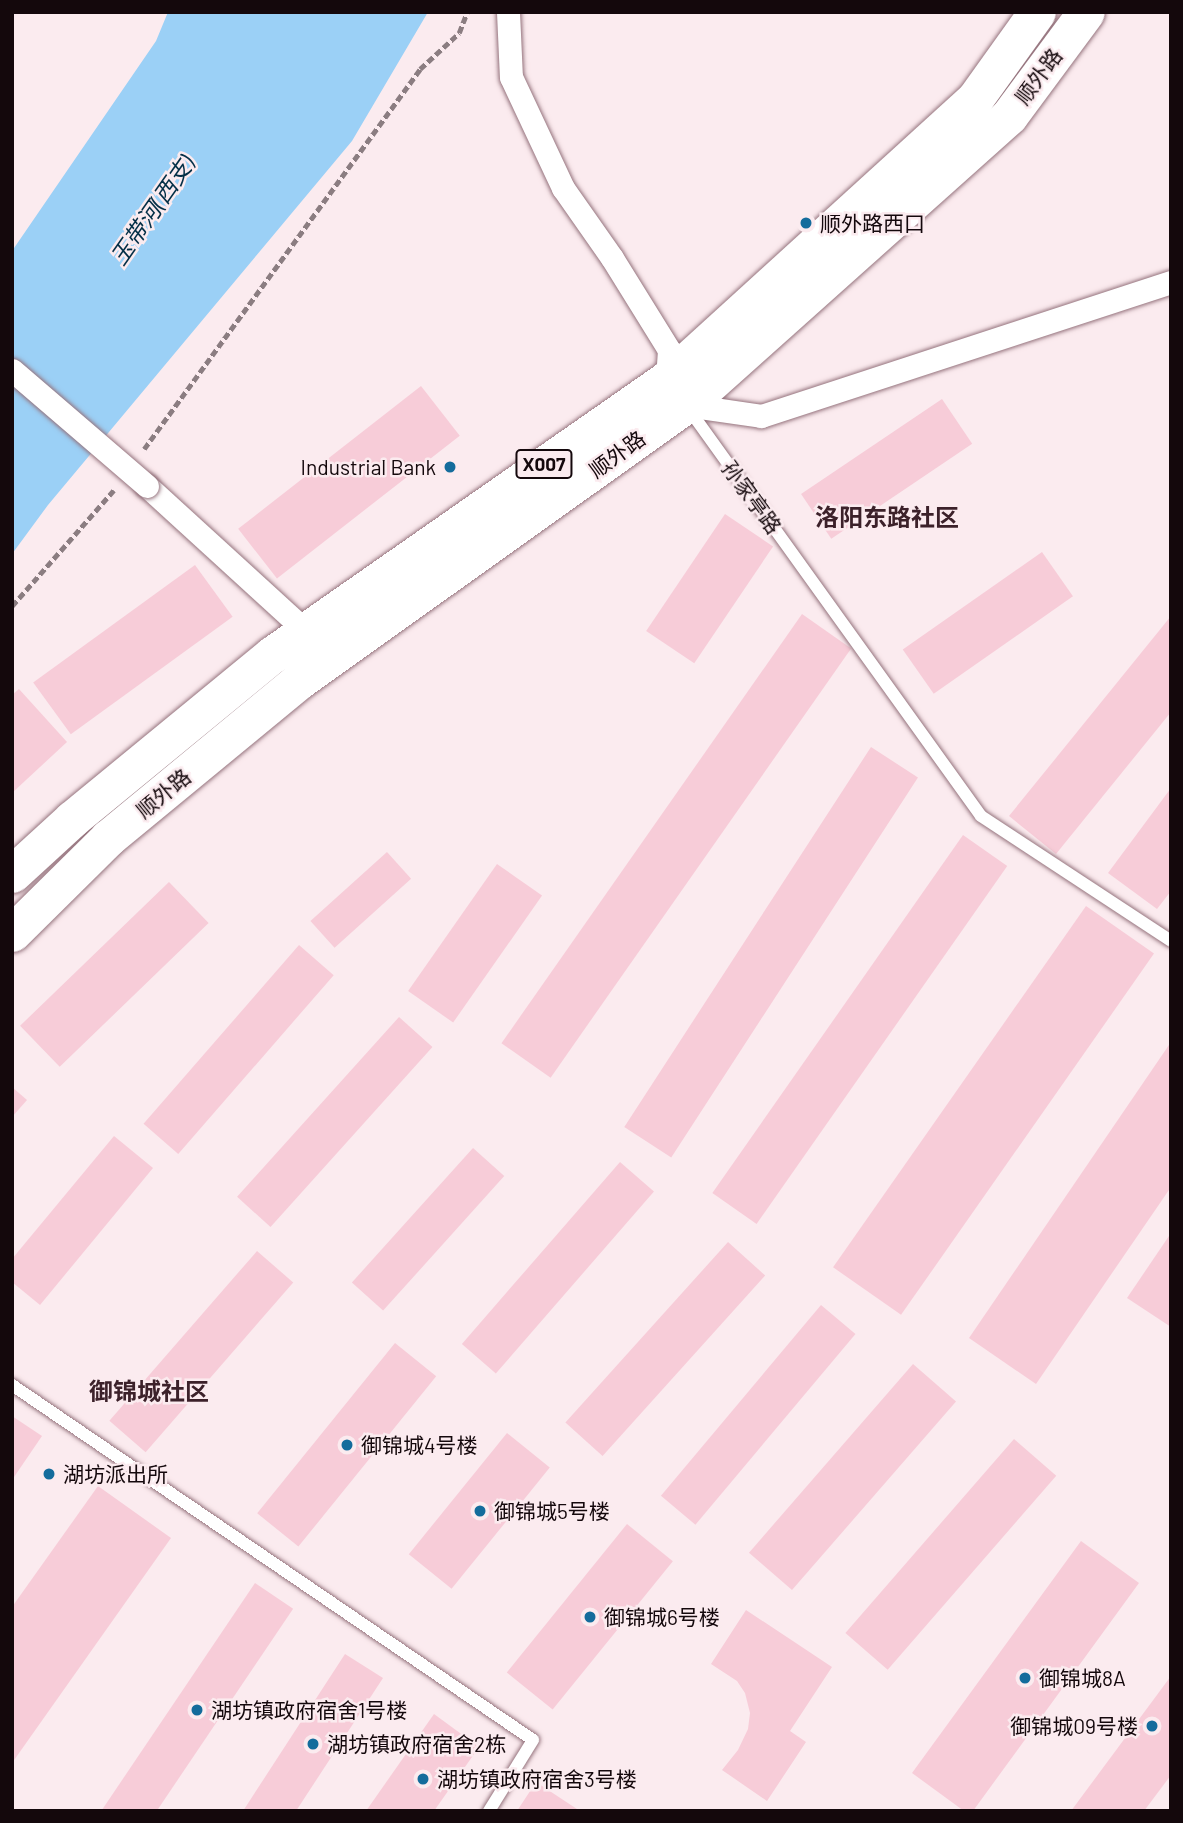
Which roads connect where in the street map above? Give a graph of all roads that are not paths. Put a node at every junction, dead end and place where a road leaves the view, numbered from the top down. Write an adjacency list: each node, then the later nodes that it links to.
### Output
1 (508, 12): 6 (street)
2 (1037, 12): 6 (main road, 顺外路 / X007)
3 (1086, 12): 6 (main road, 顺外路)
4 (1171, 282): 6 (street)
5 (12, 370): 7 (street, bridge)
6 (676, 392): 7 (main road, 顺外路 / X007); 9 (main road, 顺外路); 10 (lane, 孙家亭路)
7 (306, 631): 8 (main road, 顺外路 / X007)
8 (12, 874)
9 (12, 933)
10 (1171, 941)
11 (12, 1385): 12 (lane)
12 (489, 1811)

